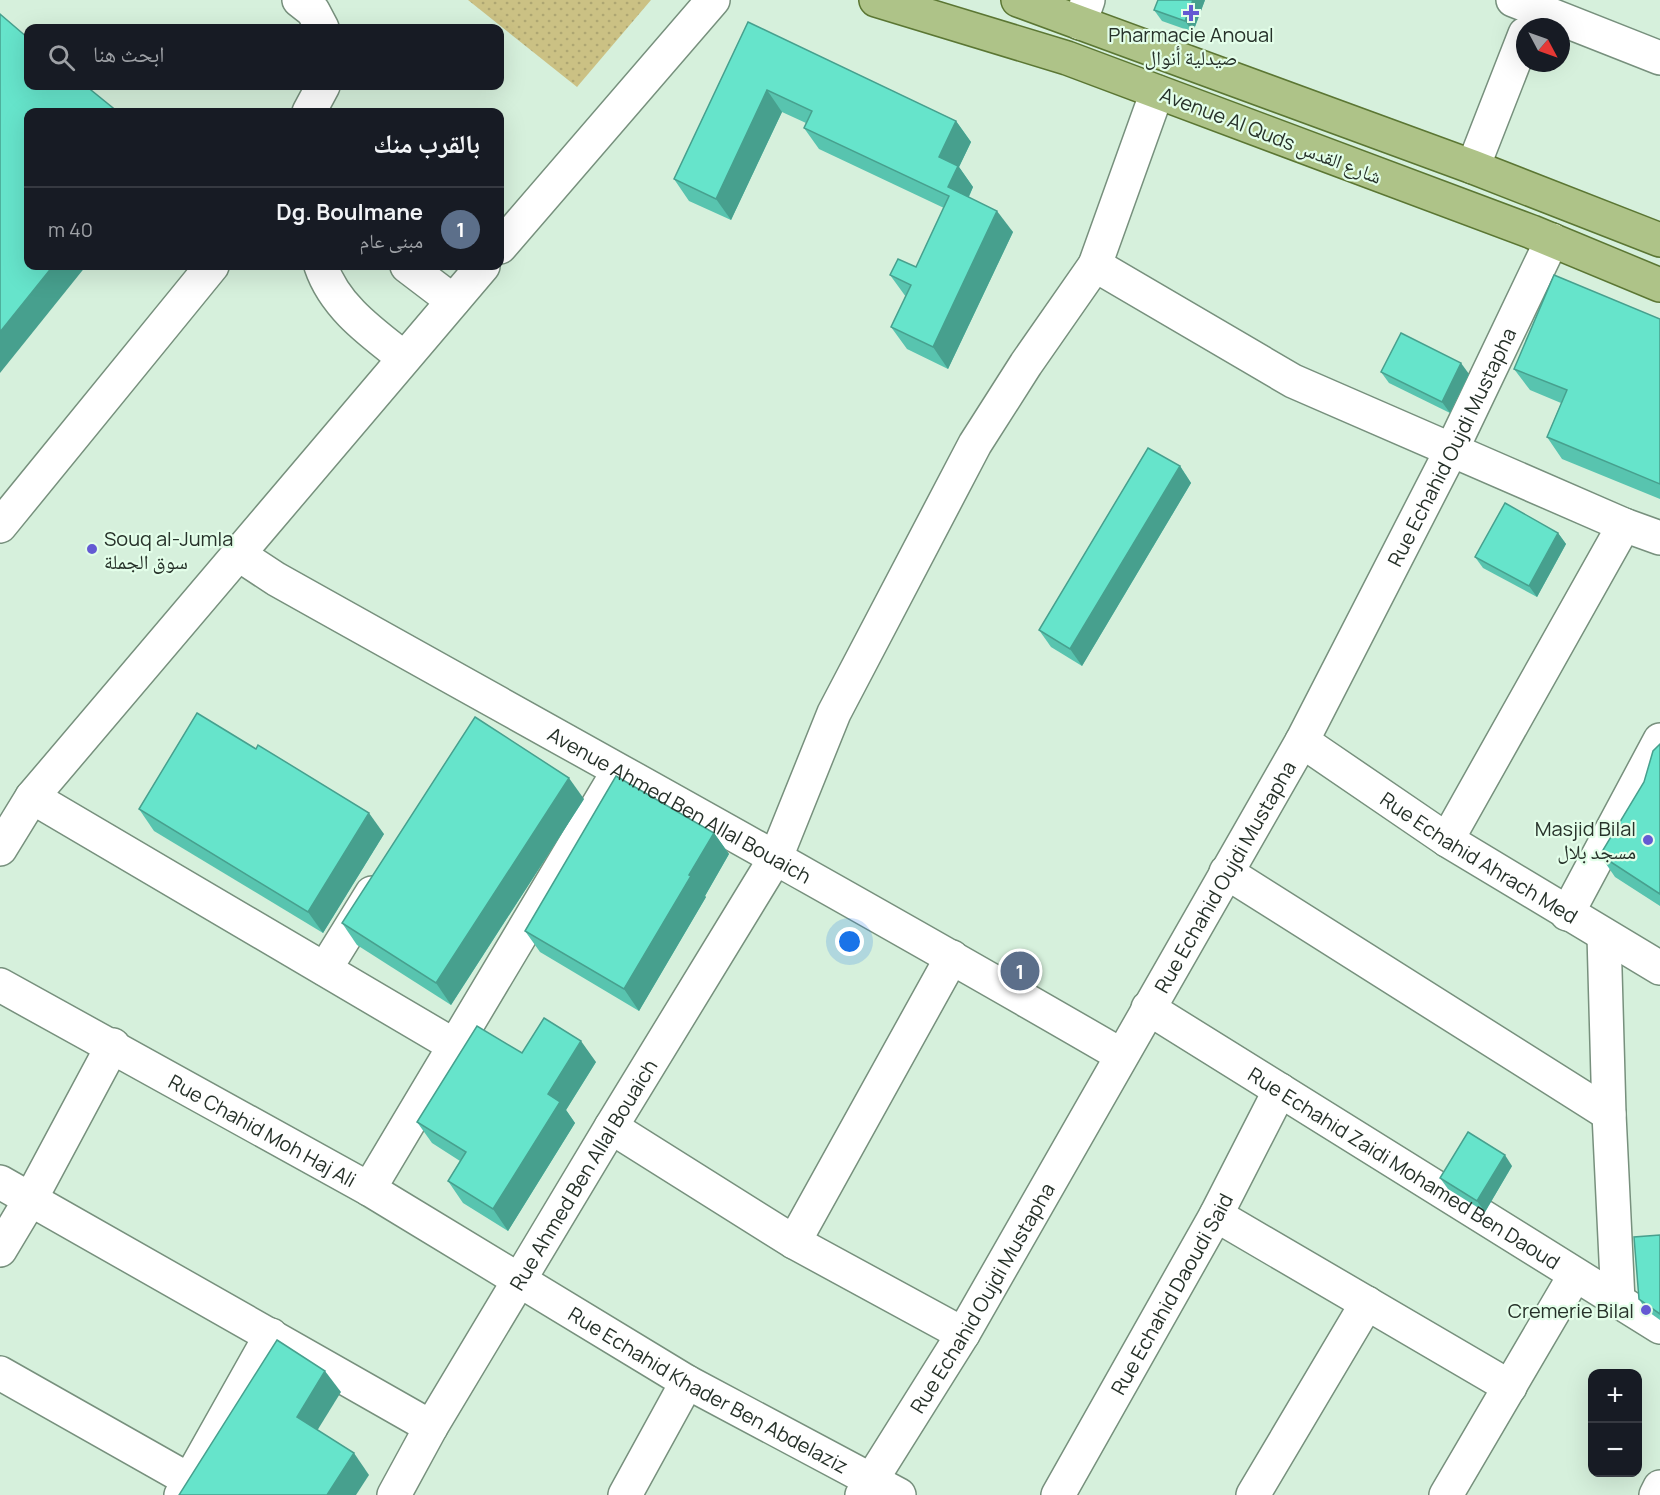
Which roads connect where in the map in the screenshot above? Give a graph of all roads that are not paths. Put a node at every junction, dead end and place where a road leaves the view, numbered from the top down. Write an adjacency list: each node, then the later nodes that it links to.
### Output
1 (300, 0): 7 (street)
2 (713, 0): 15 (street)
3 (876, 0): 10 (main road, Avenue Al Quds شارع القدس)
4 (1018, 0): 5 (main road, Avenue Al Quds شارع القدس)
5 (1084, 11): 12 (main road, Avenue Al Quds شارع القدس)
6 (1528, 14): 8 (street); 12 (street)
7 (320, 24)
8 (1660, 58)
9 (321, 90): 11 (street)
10 (1157, 92): 13 (main road, Avenue Al Quds شارع القدس); 16 (street, Rue Ahmed Ben Allal Bouaich)
11 (311, 108)
12 (1473, 167): 14 (main road, Avenue Al Quds شارع القدس)
13 (1552, 240): 21 (main road, Avenue Al Quds شارع القدس); 24 (street, Rue Echahid Oujdi Mustapha)
14 (1660, 240)
15 (504, 242)
16 (1095, 265): 24 (street); 37 (street, Rue Ahmed Ben Allal Bouaich)
17 (209, 270): 26 (street)
18 (323, 270): 23 (street)
19 (412, 270): 22 (street)
20 (480, 270): 22 (street)
21 (1660, 285)
22 (453, 301): 23 (street)
23 (404, 358): 28 (street)
24 (1452, 449): 25 (street); 32 (street, Rue Echahid Oujdi Mustapha)
25 (1624, 525): 27 (street); 35 (street)
26 (0, 526)
27 (1660, 538)
28 (238, 554): 29 (street, Avenue Ahmed Ben Allal Bouaich); 34 (street)
29 (490, 699): 30 (street); 33 (street, Avenue Ahmed Ben Allal Bouaich)
30 (473, 728)
31 (1660, 740): 40 (street)
32 (1302, 741): 35 (street, Rue Echahid Ahrach Med); 39 (street, Rue Echahid Oujdi Mustapha)
33 (618, 772): 37 (street, Avenue Ahmed Ben Allal Bouaich); 48 (street)
34 (33, 797): 36 (street); 44 (street)
35 (1448, 840): 40 (street, Rue Echahid Ahrach Med)
36 (0, 849)
37 (776, 857): 42 (street, Avenue Ahmed Ben Allal Bouaich); 52 (street, Rue Ahmed Ben Allal Bouaich)
38 (386, 870): 44 (street)
39 (1226, 872): 46 (street, Rue Echahid Oujdi Mustapha); 51 (street)
40 (1567, 914): 41 (street, Rue Echahid Ahrach Med)
41 (1604, 935): 43 (street, Rue Echahid Ahrach Med); 51 (street)
42 (952, 957): 49 (street, Avenue Ahmed Ben Allal Bouaich); 57 (street)
43 (1660, 968)
44 (326, 969): 48 (street)
45 (0, 985): 47 (street, Rue Chahid Moh Haj Ali)
46 (1148, 1008): 49 (street, Rue Echahid Oujdi Mustapha); 50 (street, Rue Echahid Zaidi Mohamed Ben Daoud)
47 (113, 1045): 54 (street, Rue Chahid Moh Haj Ali); 55 (street)
48 (455, 1046): 54 (street)
49 (1121, 1055): 64 (street, Rue Echahid Oujdi Mustapha)
50 (1280, 1090): 56 (street, Rue Echahid Daoudi Said); 59 (street, Rue Echahid Zaidi Mohamed Ben Daoud)
51 (1609, 1114): 61 (street)
52 (611, 1128): 57 (street); 60 (street, Rue Ahmed Ben Allal Bouaich)
53 (0, 1182): 55 (street)
54 (369, 1189): 60 (street, Rue Chahid Moh Haj Ali)
55 (30, 1200): 58 (street); 65 (street)
56 (1215, 1215): 62 (street); 75 (street, Rue Echahid Daoudi Said)
57 (794, 1242): 64 (street)
58 (0, 1250)
59 (1575, 1275): 61 (street, Rue Echahid Zaidi Mohamed Ben Daoud); 68 (street)
60 (522, 1280): 67 (street, Rue Echahid Khader Ben Abdelaziz); 69 (street, Rue Ahmed Ben Allal Bouaich)
61 (1618, 1301): 63 (street, Rue Echahid Zaidi Mohamed Ben Daoud)
62 (1366, 1303): 68 (street); 76 (street)
63 (1660, 1327)
64 (963, 1334): 72 (street, Rue Echahid Oujdi Mustapha)
65 (271, 1335): 69 (street); 71 (street)
66 (0, 1373): 71 (street)
67 (687, 1382): 72 (street, Rue Echahid Khader Ben Abdelaziz); 74 (street)
68 (1510, 1387): 77 (street)
69 (431, 1427): 73 (street, Rue Ahmed Ben Allal Bouaich)
70 (1660, 1487): 78 (street)
71 (185, 1488)
72 (878, 1490)
73 (394, 1495)
74 (625, 1495)
75 (1058, 1495)
76 (1252, 1495)
77 (1446, 1495)
78 (1656, 1495)

